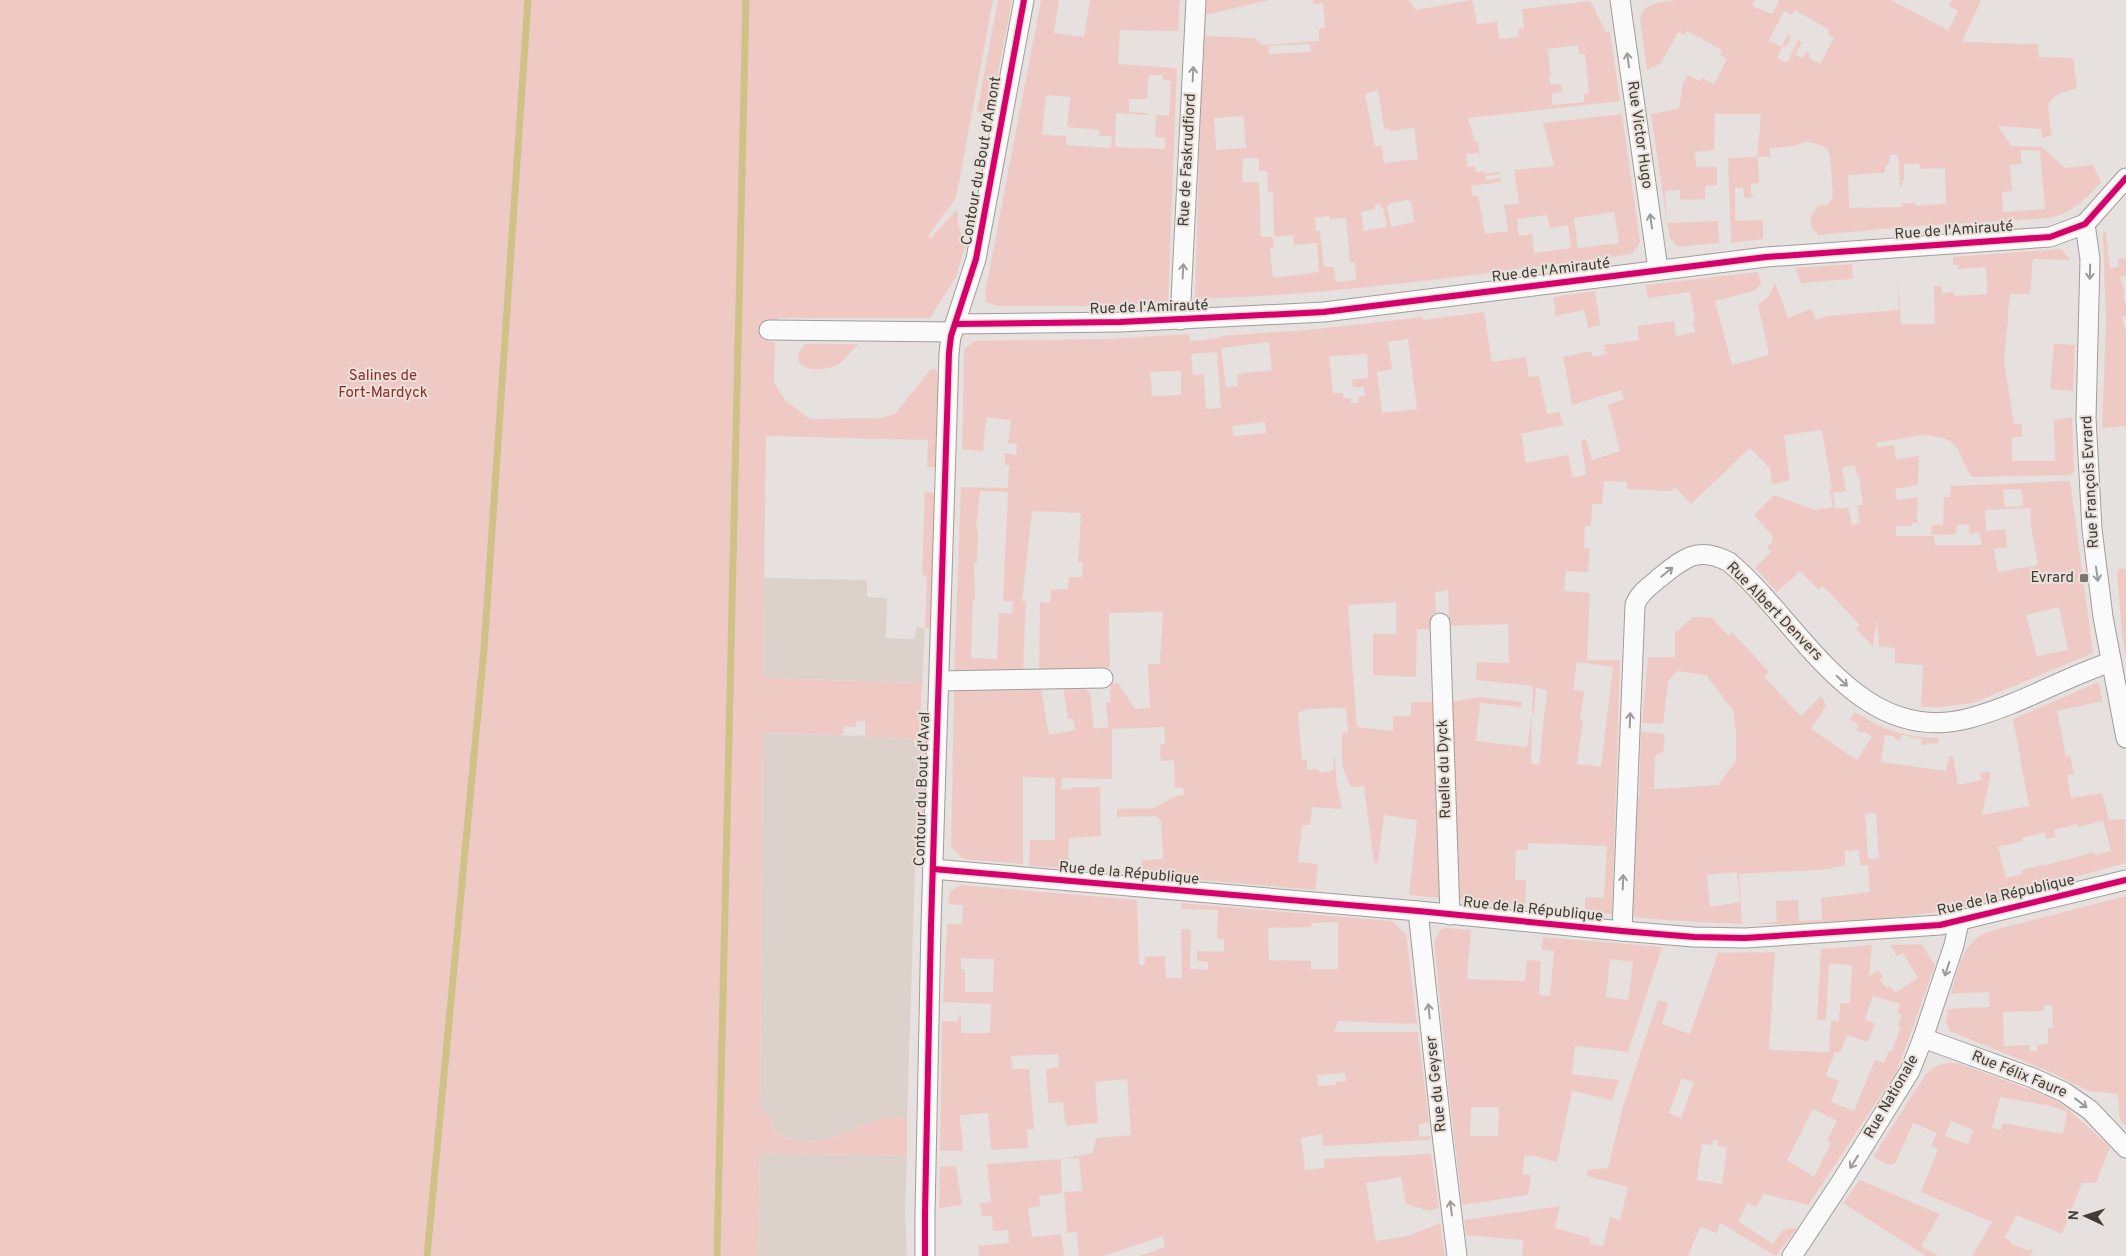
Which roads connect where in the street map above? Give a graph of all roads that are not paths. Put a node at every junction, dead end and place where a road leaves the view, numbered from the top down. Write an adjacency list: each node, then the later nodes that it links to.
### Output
1 (1024, 0): 8 (street, Contour du Bout d'Amont)
2 (1196, 0): 7 (street, Rue de Faskrudfiord, one-way to 2)
3 (1620, 0): 6 (street, Rue Victor Hugo, one-way to 3)
4 (2126, 178): 5 (street, Rue de l'Amirauté)
5 (2085, 224): 6 (street, Rue de l'Amirauté); 11 (street, Rue François Evrard, one-way to 11)
6 (1658, 269): 7 (street, Rue de l'Amirauté)
7 (1180, 320): 8 (street, Rue de l'Amirauté)
8 (954, 328): 9 (street, Rue de l'Amirauté); 13 (street, Contour du Bout d'Aval)
9 (769, 330)
10 (1440, 623): 18 (street, Ruelle du Dyck)
11 (2111, 662): 14 (street, Rue François Evrard); 20 (street, Rue Albert Denvers, one-way to 11)
12 (1103, 678): 13 (street)
13 (939, 681): 15 (street, Contour du Bout d'Aval)
14 (2126, 738)
15 (933, 869): 17 (street, Rue de la République); 23 (street, Contour du Bout d'Aval)
16 (2126, 880): 19 (street, Rue de la République)
17 (1418, 911): 18 (street, Rue de la République); 24 (street, Rue du Geyser, one-way to 17)
18 (1450, 914): 20 (street, Rue de la République)
19 (1959, 922): 20 (street, Rue de la République); 21 (street, Rue Nationale, one-way to 21)
20 (1622, 931)
21 (1923, 1038): 22 (street, Rue Félix Faure, one-way to 22); 25 (street, Rue Nationale, one-way to 25)
22 (2126, 1148)
23 (925, 1256)
24 (1457, 1256)
25 (1792, 1256)

